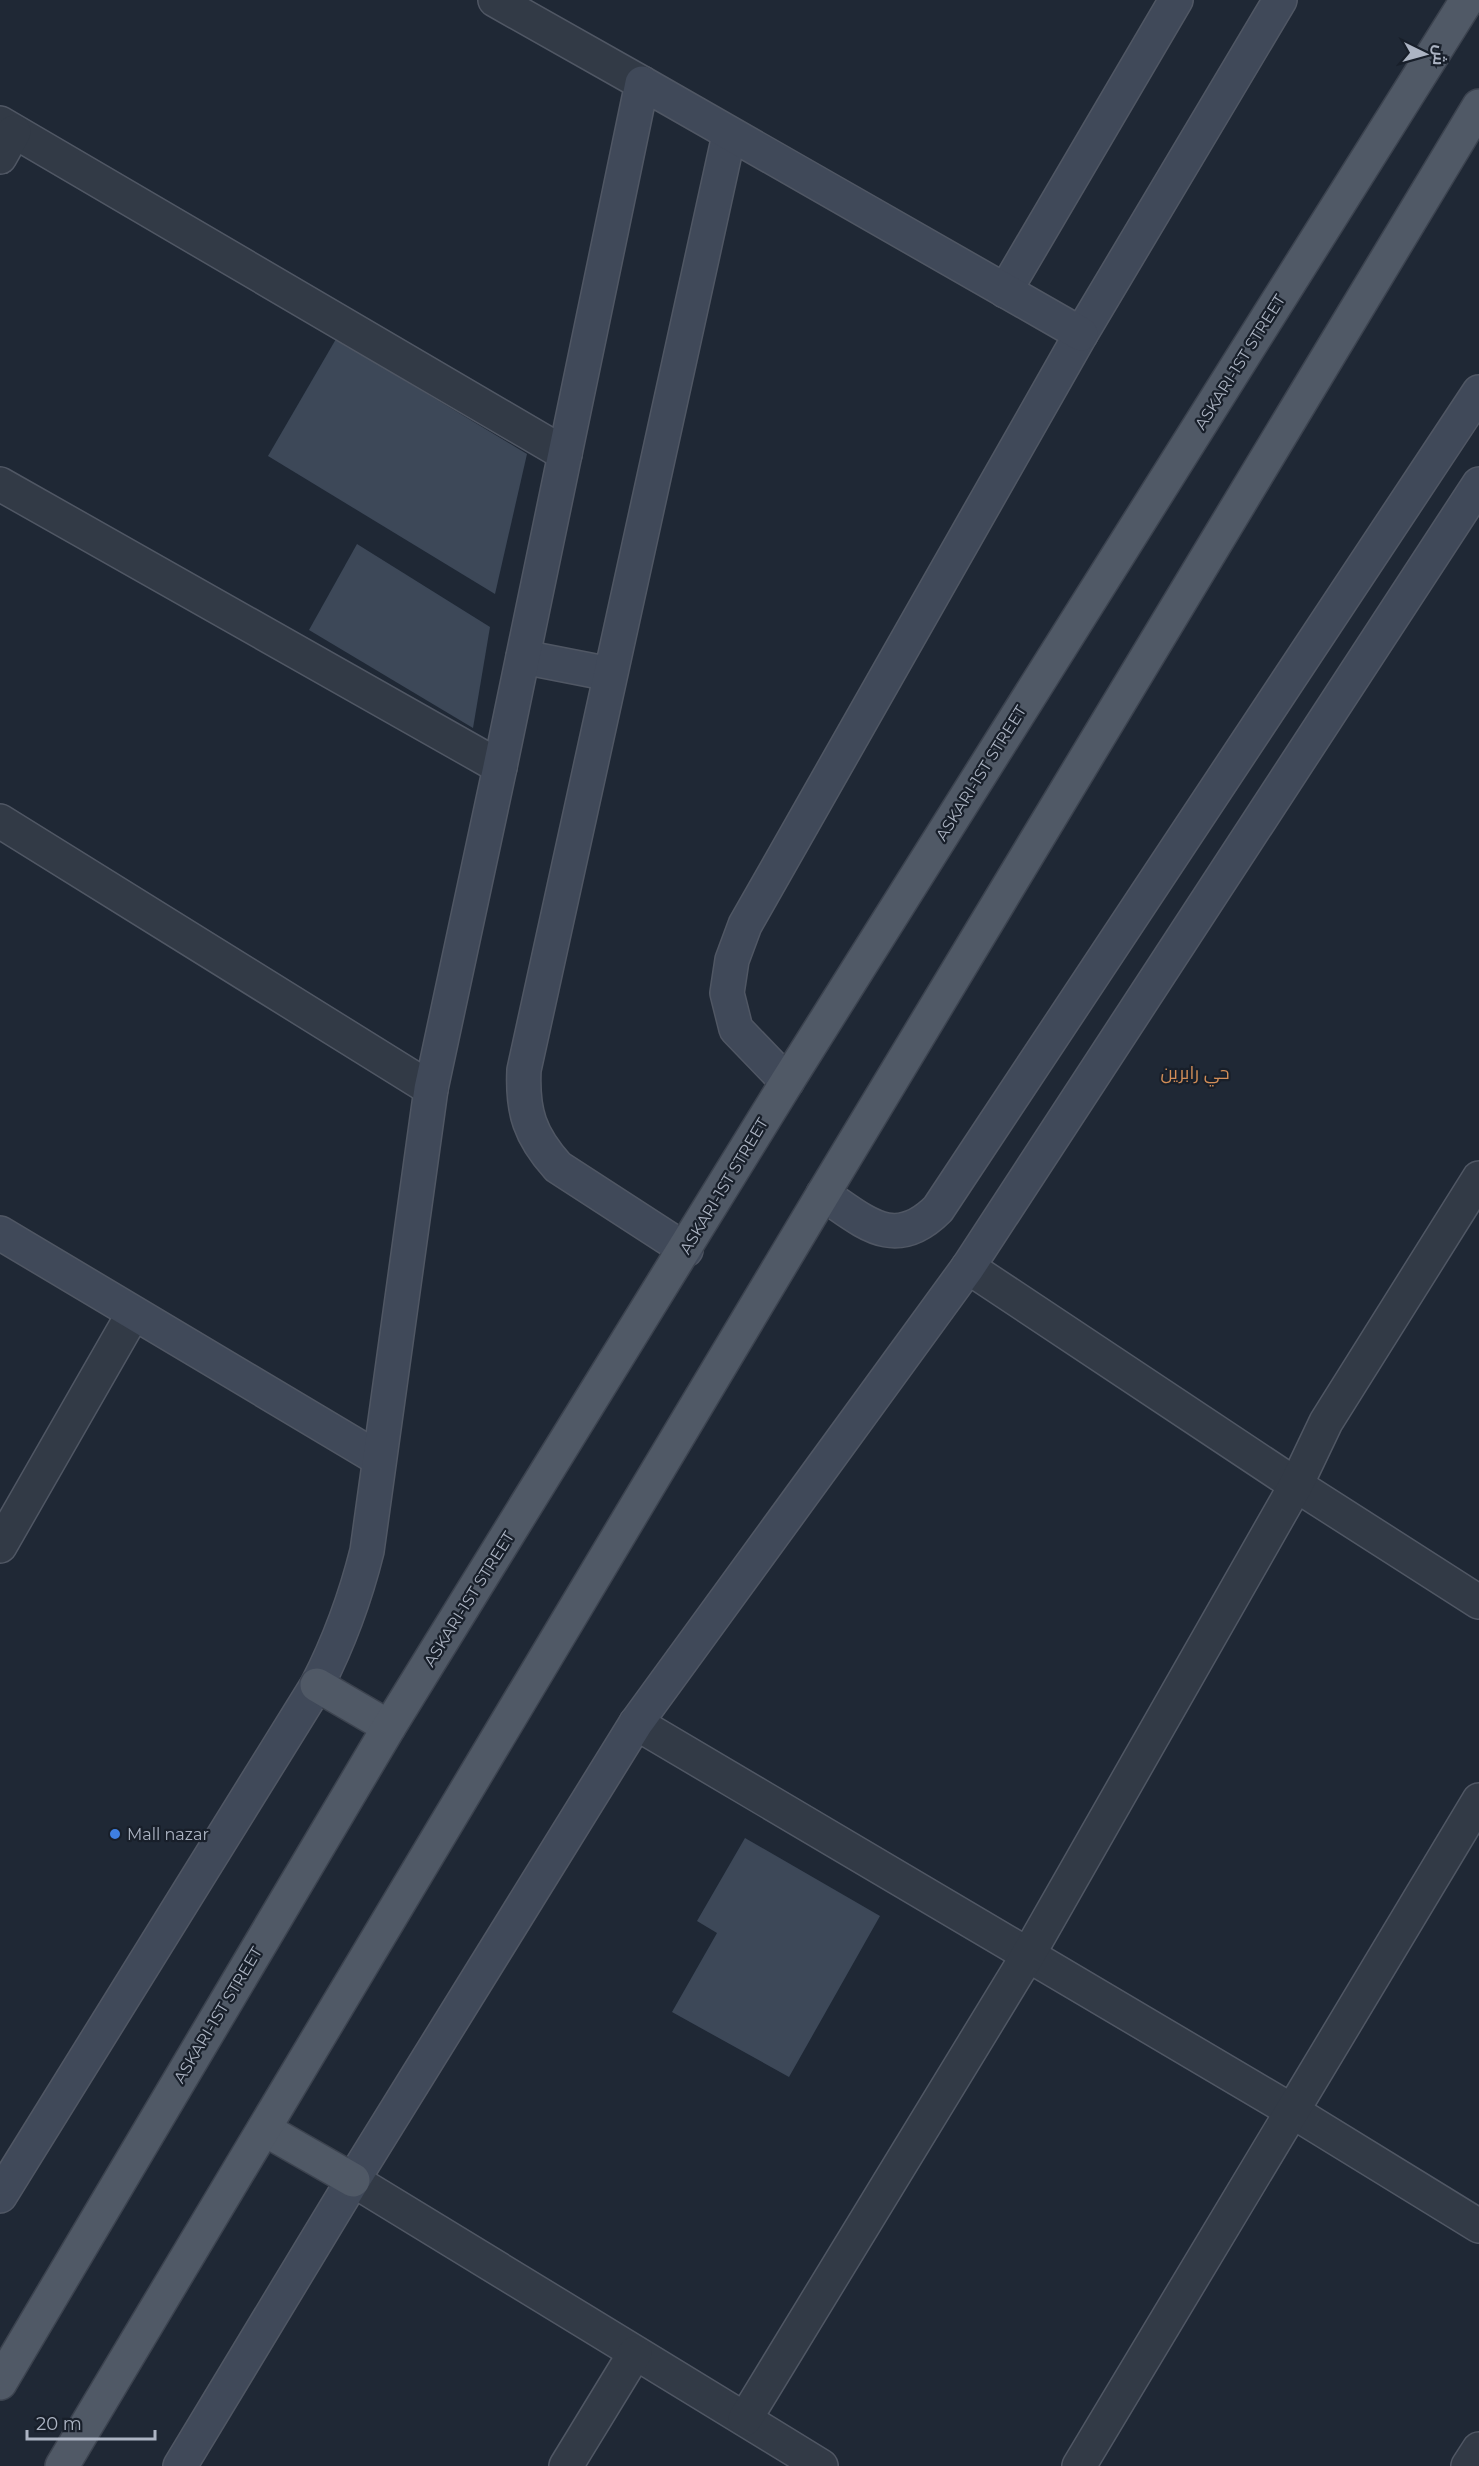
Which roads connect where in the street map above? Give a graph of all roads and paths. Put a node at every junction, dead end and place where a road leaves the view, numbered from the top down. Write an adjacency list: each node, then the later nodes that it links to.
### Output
1 (495, 0): 5 (street)
2 (1176, 0): 9 (street)
3 (1280, 0): 10 (street)
4 (1467, 0): 19 (main road, ASKARI-1ST STREET)
5 (642, 83): 7 (street); 12 (street)
6 (1479, 106): 22 (main road)
7 (729, 135): 9 (street); 16 (street)
8 (5, 137): 12 (street)
9 (1005, 291): 10 (street)
10 (1081, 334): 19 (street)
11 (1479, 392): 22 (street)
12 (565, 454): 15 (street)
13 (0, 484): 17 (street)
14 (1479, 484): 25 (street)
15 (523, 657): 16 (street); 17 (street)
16 (610, 674): 24 (street)
17 (500, 767): 20 (street)
18 (0, 821): 20 (street)
19 (787, 1082): 24 (main road, ASKARI-1ST STREET)
20 (431, 1089): 27 (street)
21 (1479, 1178): 28 (street)
22 (823, 1194): 37 (main road)
23 (0, 1233): 26 (street)
24 (686, 1250): 33 (main road, ASKARI-1ST STREET)
25 (968, 1268): 28 (street); 32 (street)
26 (133, 1314): 27 (street); 29 (street)
27 (379, 1459): 31 (street)
28 (1296, 1485): 30 (street); 35 (street)
29 (0, 1546)
30 (1479, 1602)
31 (318, 1685): 33 (main road); 39 (street)
32 (636, 1723): 35 (street); 38 (street)
33 (389, 1727): 42 (main road, ASKARI-1ST STREET)
34 (1479, 1800): 36 (street)
35 (1028, 1955): 36 (street); 43 (street)
36 (1292, 2111): 40 (street); 49 (street)
37 (264, 2129): 38 (main road); 45 (main road)
38 (353, 2180): 41 (street); 46 (street)
39 (0, 2196)
40 (1479, 2226)
41 (635, 2353): 43 (street); 47 (street)
42 (0, 2383)
43 (745, 2419): 48 (street)
44 (1479, 2448): 50 (street)
45 (62, 2466)
46 (180, 2466)
47 (566, 2466)
48 (821, 2466)
49 (1079, 2466)
50 (1468, 2466)

